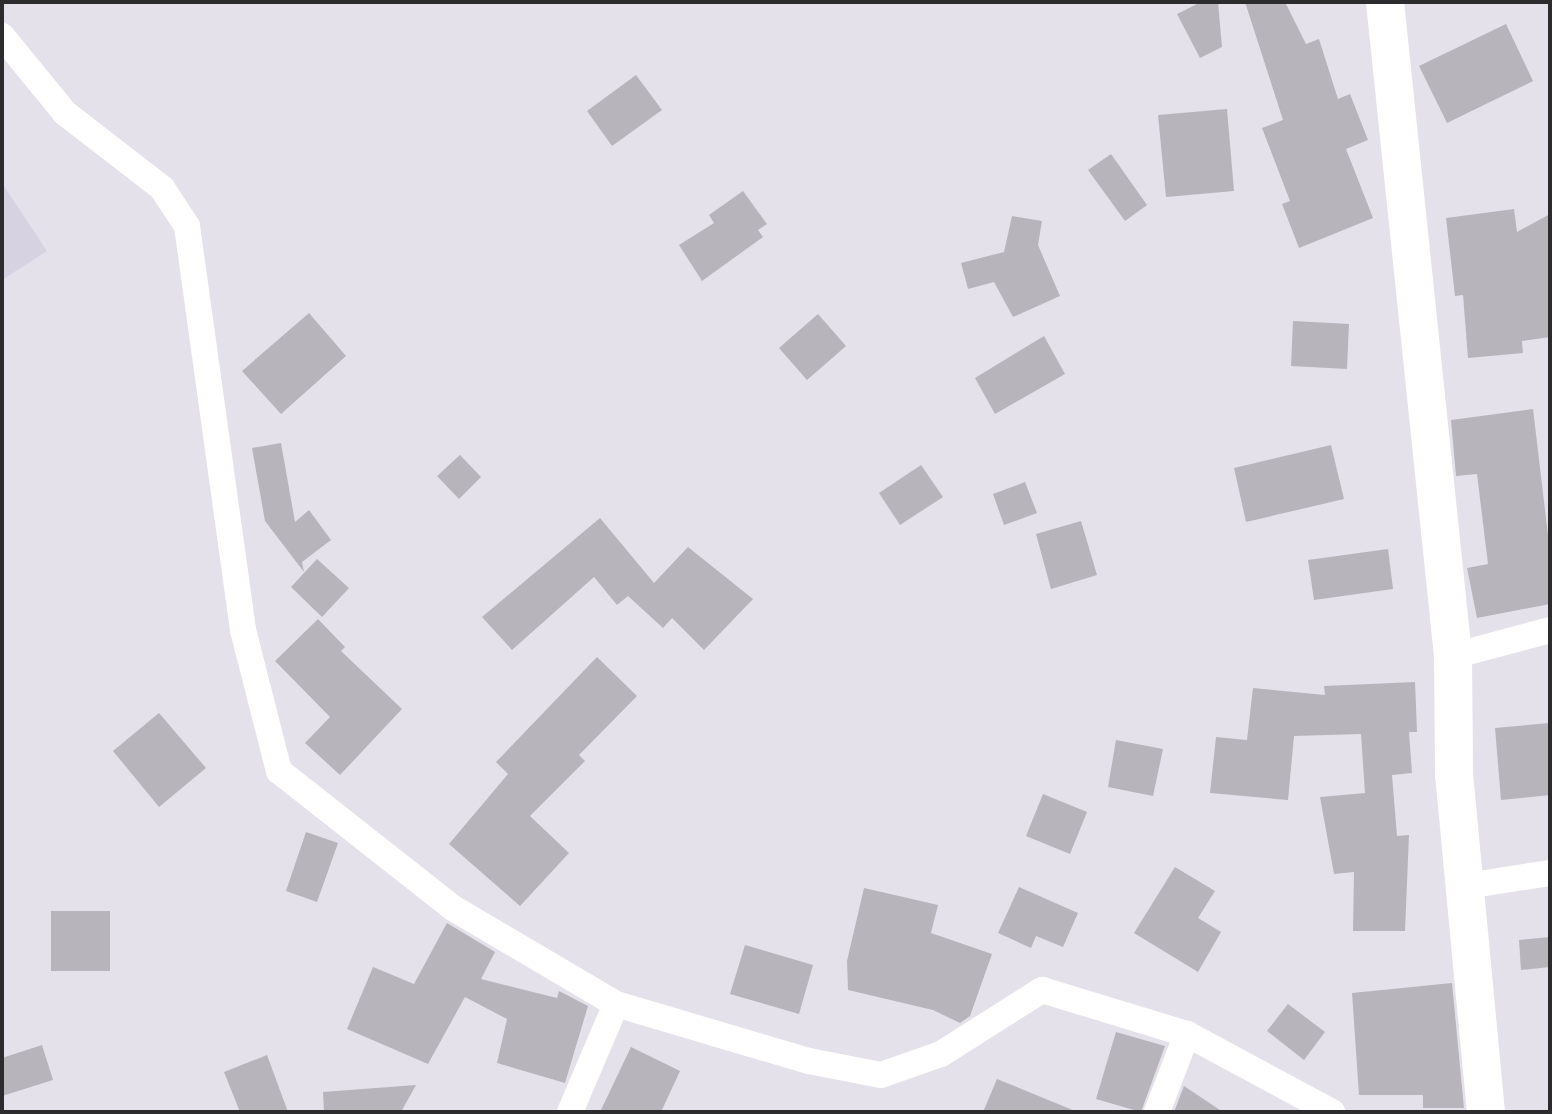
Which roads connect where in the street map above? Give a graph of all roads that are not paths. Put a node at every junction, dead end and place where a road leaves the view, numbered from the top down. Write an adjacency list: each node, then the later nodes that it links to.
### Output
1 (1385, 2): 4 (street)
2 (2, 36): 7 (street)
3 (1550, 630): 4 (street)
4 (1453, 656): 6 (street)
5 (1550, 873): 6 (street)
6 (1466, 886): 12 (street)
7 (616, 1004): 8 (street); 9 (street)
8 (1187, 1034): 10 (street); 11 (street)
9 (570, 1112)
10 (1157, 1112)
11 (1332, 1112)
12 (1486, 1112)

